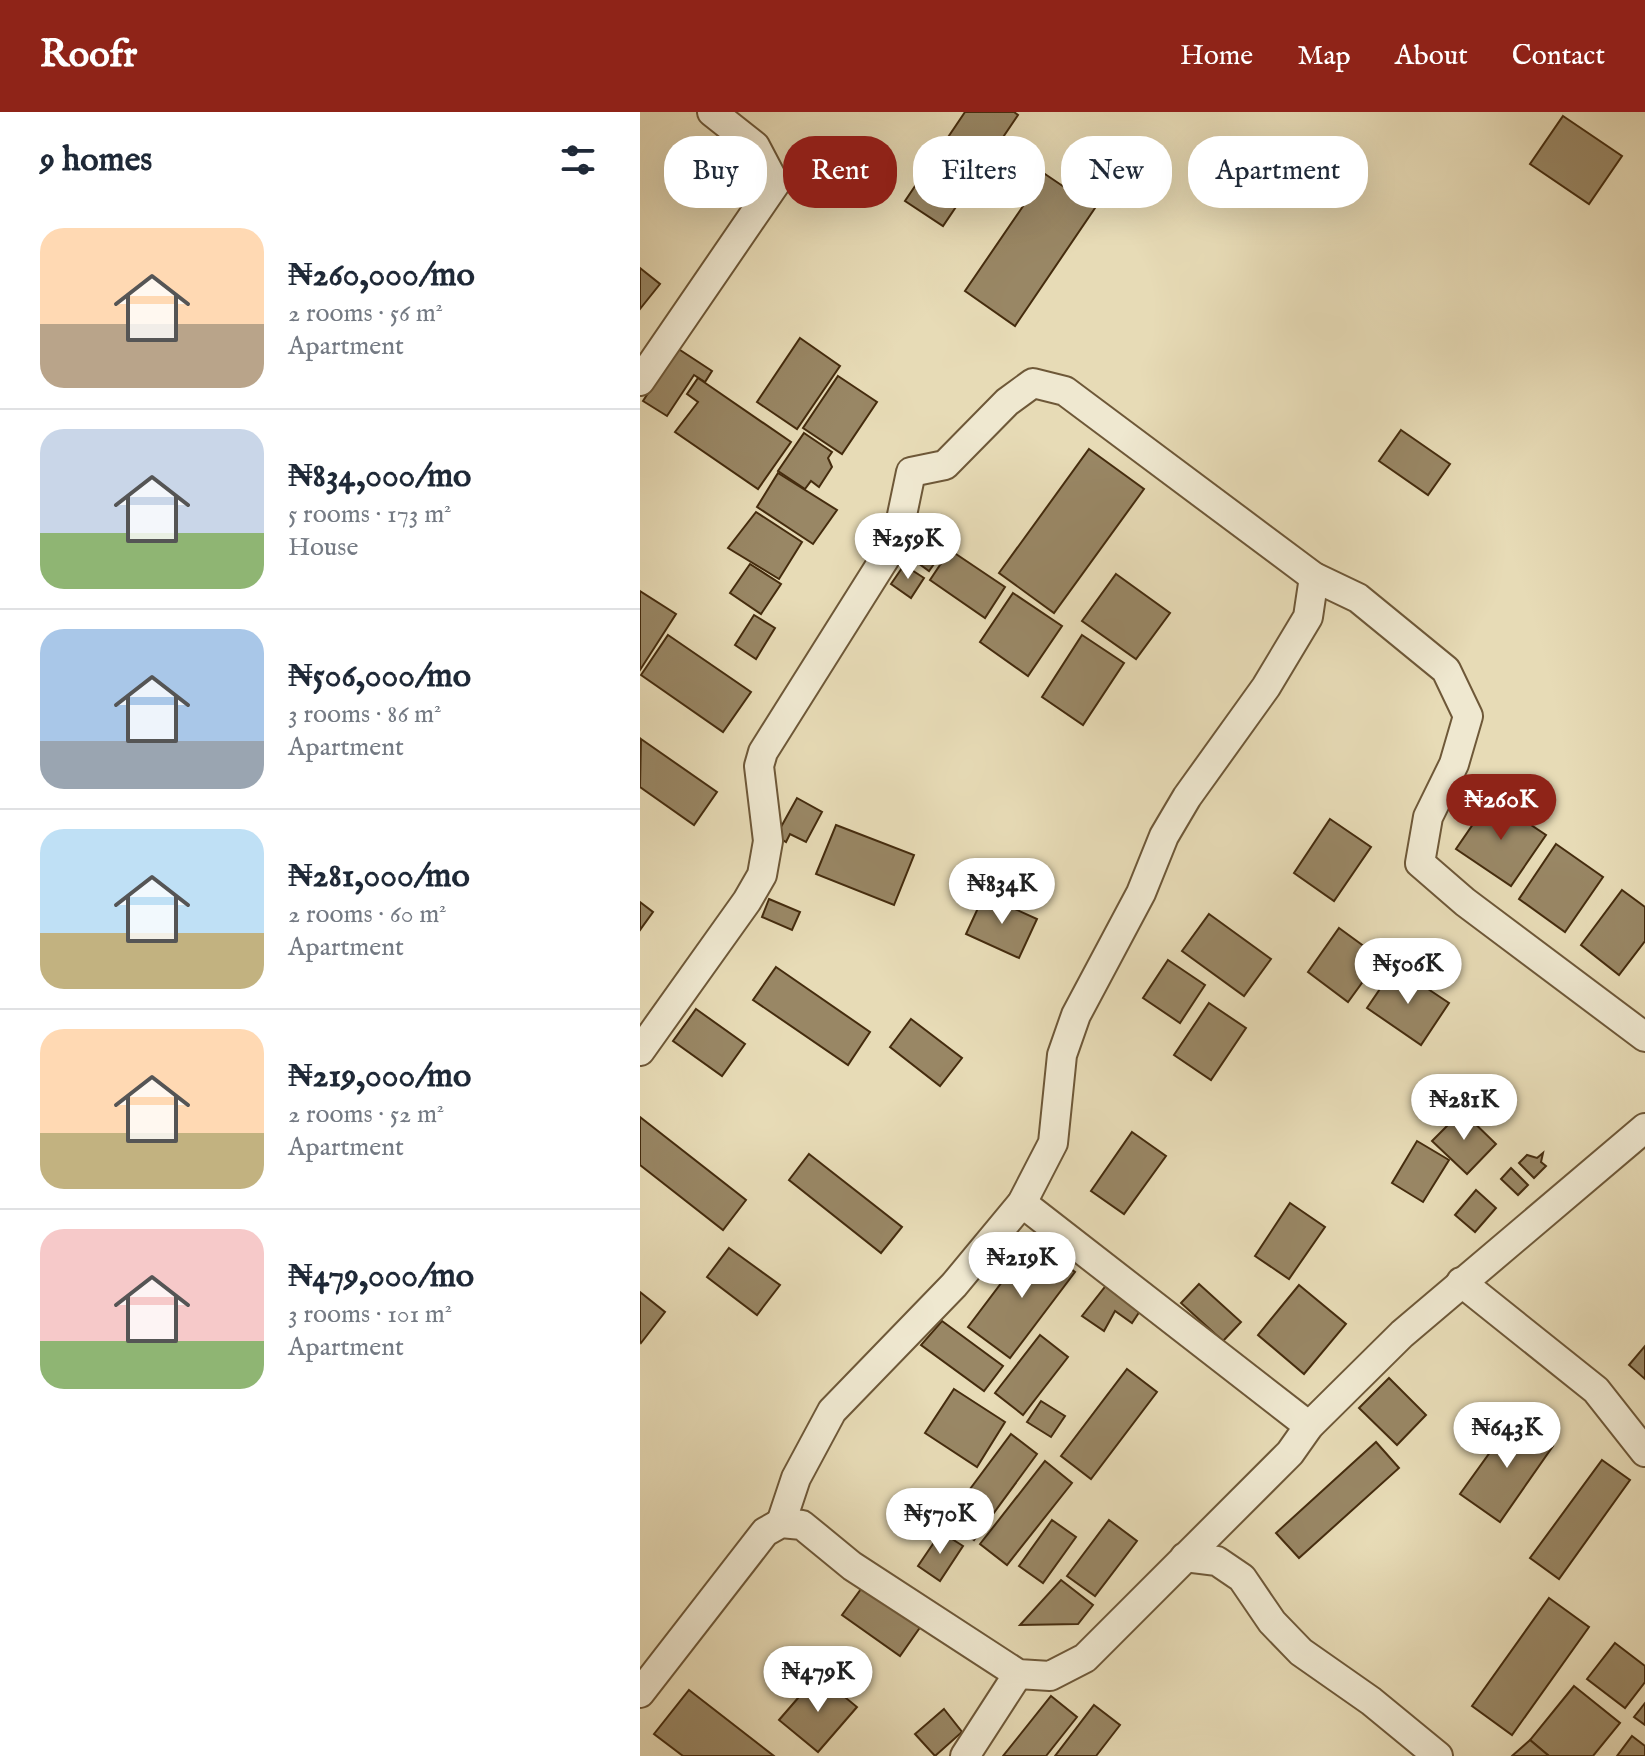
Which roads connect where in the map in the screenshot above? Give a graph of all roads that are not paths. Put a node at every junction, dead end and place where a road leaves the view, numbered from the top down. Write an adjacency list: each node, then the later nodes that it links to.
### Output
1 (712, 112): 2 (street)
2 (640, 381)
3 (1314, 577): 4 (street); 5 (street); 7 (street)
4 (1645, 1037)
5 (640, 1051)
6 (1645, 1128): 8 (street)
7 (1022, 1203): 9 (street); 11 (street)
8 (1461, 1282): 9 (street); 10 (street)
9 (1309, 1426): 12 (street)
10 (1645, 1452)
11 (781, 1523): 13 (street); 14 (street)
12 (1185, 1557): 13 (street); 16 (street)
13 (1018, 1674): 15 (street)
14 (640, 1693)
15 (965, 1756)
16 (1438, 1756)

